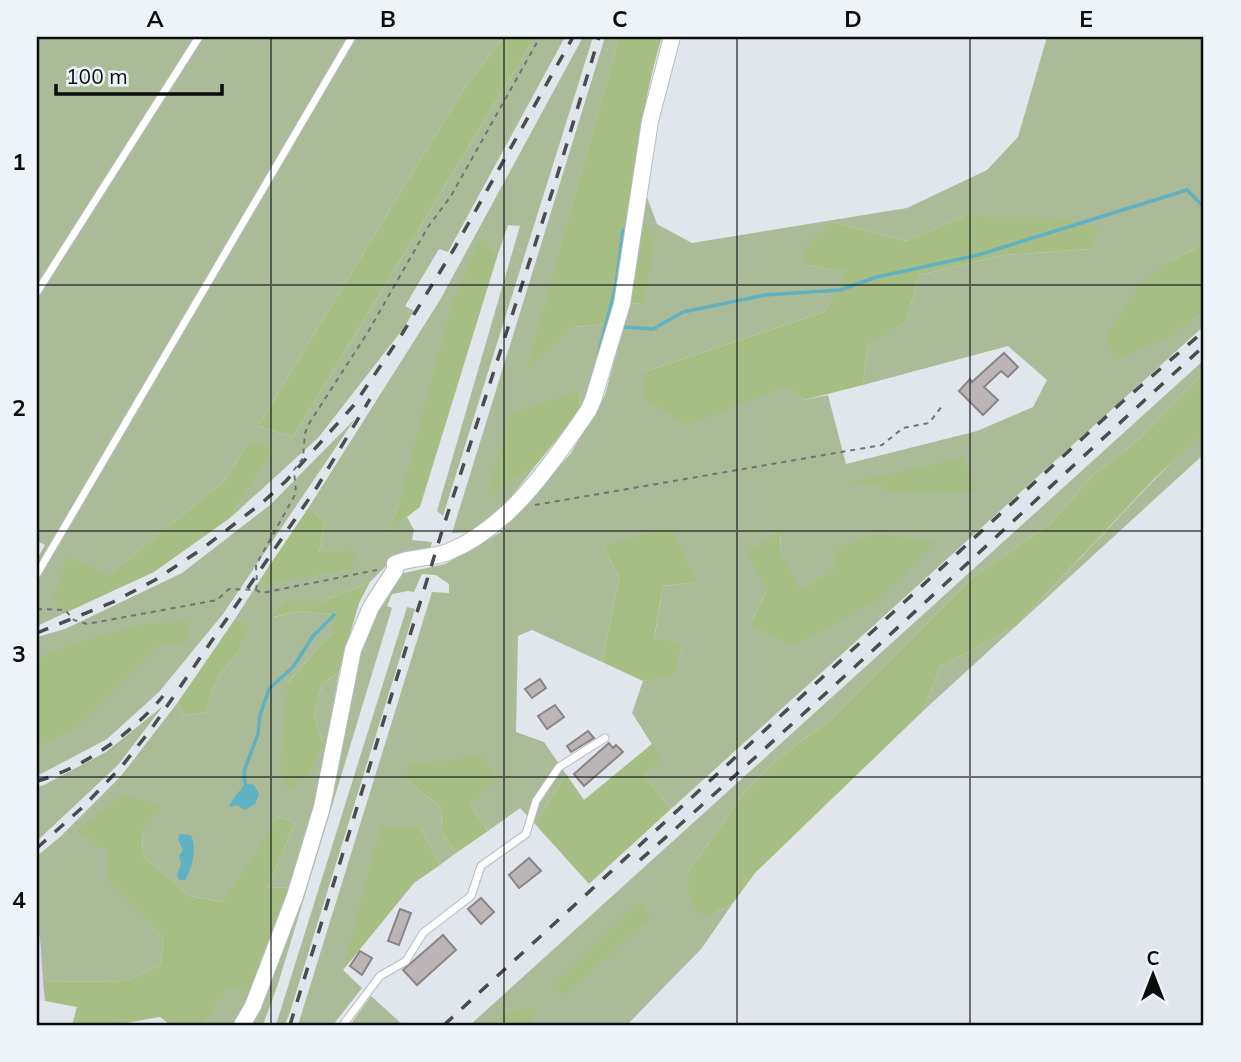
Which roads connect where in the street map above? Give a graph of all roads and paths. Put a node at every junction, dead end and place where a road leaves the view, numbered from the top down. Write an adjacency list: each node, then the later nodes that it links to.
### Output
1 (199, 37): 5 (lane)
2 (352, 37): 9 (lane)
3 (540, 37): 10 (path)
4 (672, 37): 8 (street)
5 (37, 292)
6 (943, 405): 7 (path)
7 (536, 504)
8 (395, 564): 10 (path); 13 (street)
9 (37, 575)
10 (256, 590): 11 (path)
11 (37, 609)
12 (605, 738): 14 (lane)
13 (242, 1025)
14 (343, 1025)

